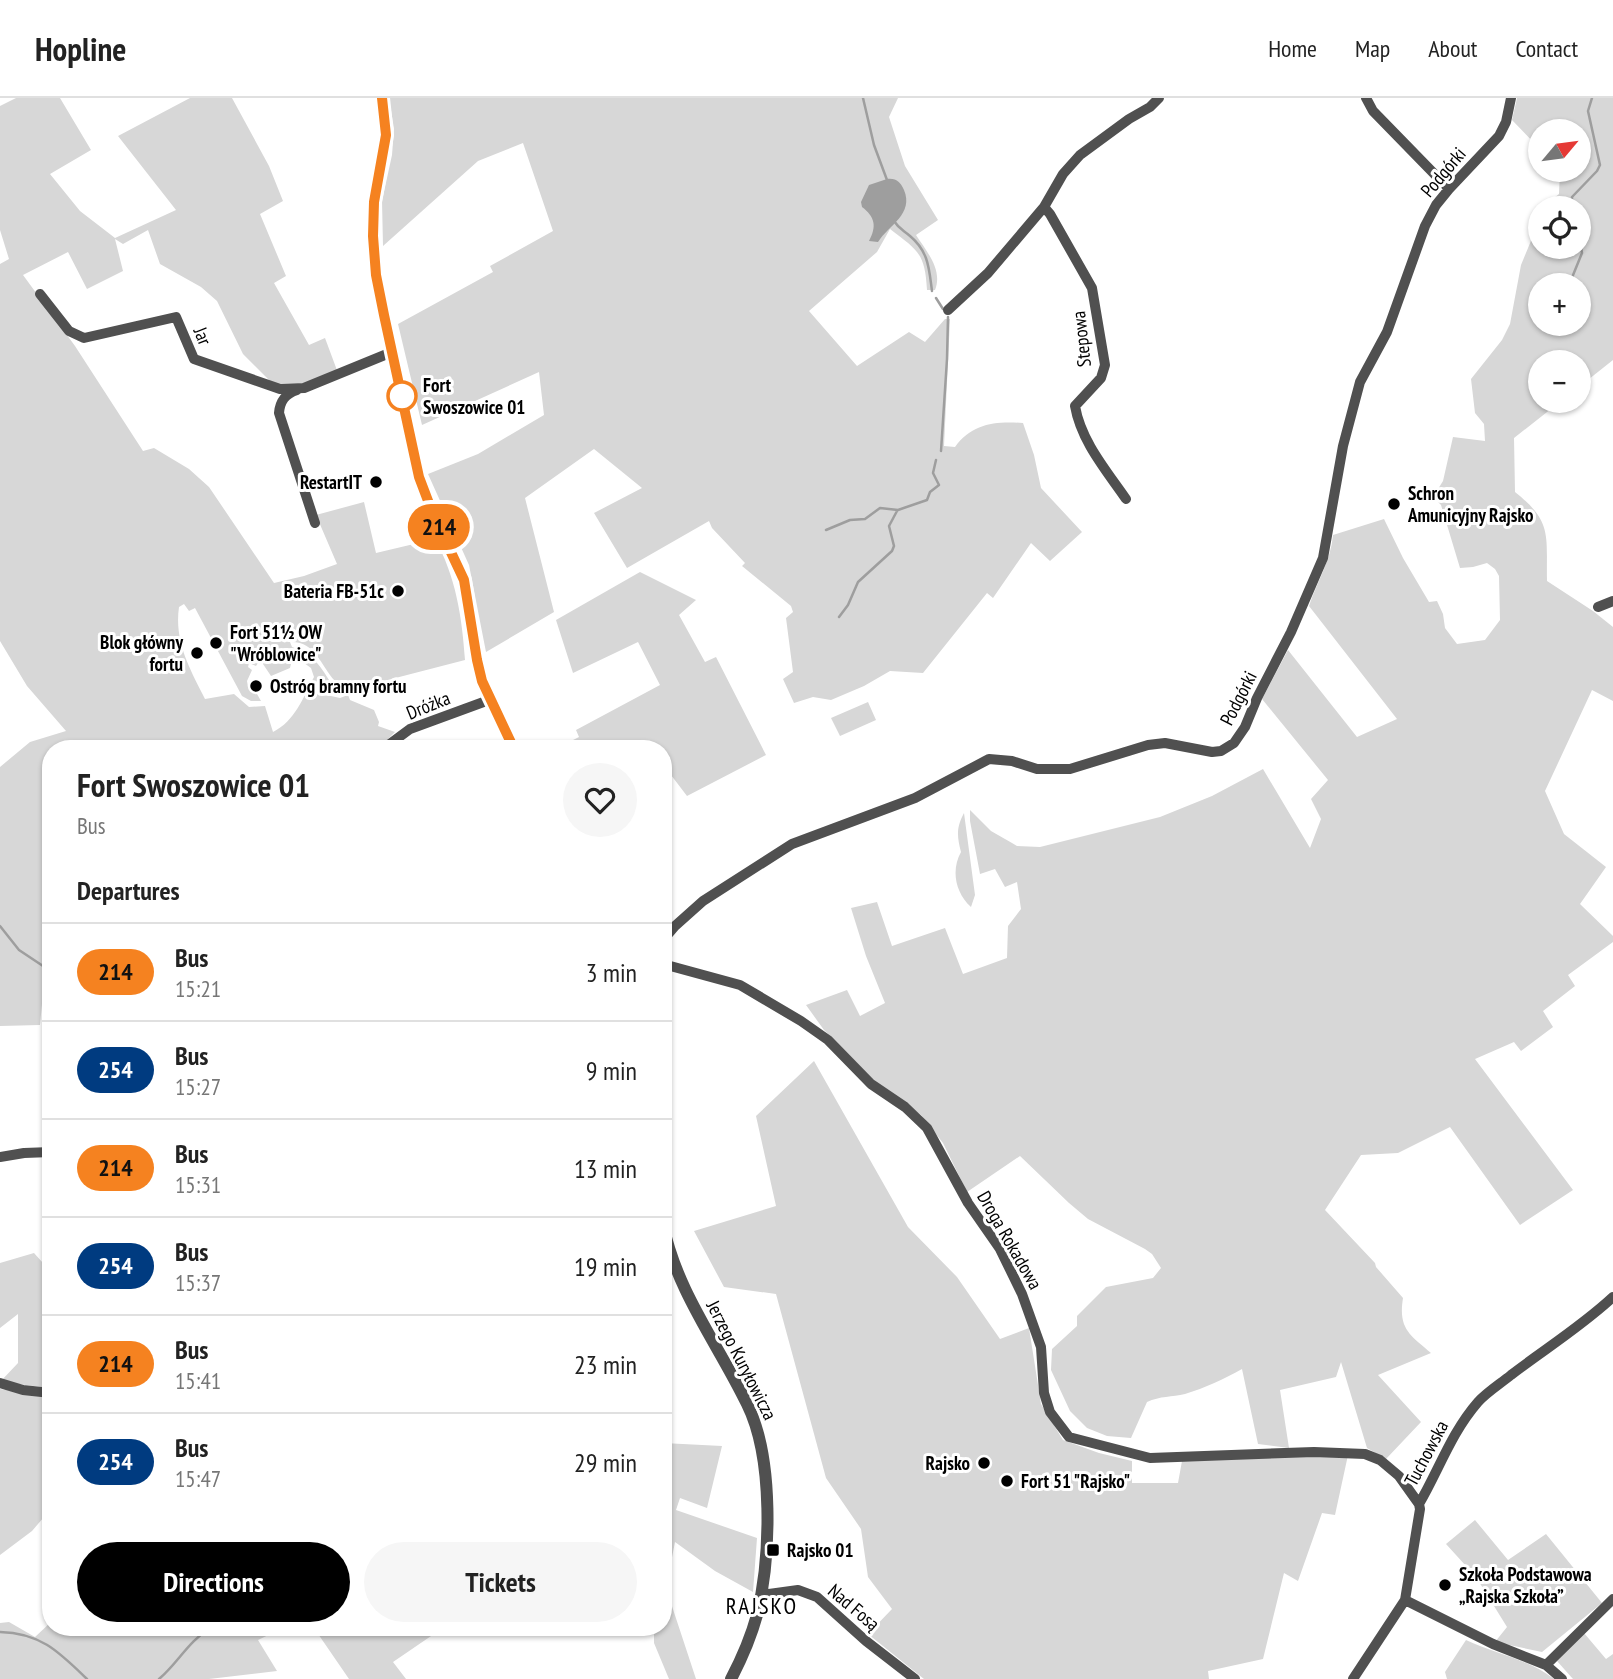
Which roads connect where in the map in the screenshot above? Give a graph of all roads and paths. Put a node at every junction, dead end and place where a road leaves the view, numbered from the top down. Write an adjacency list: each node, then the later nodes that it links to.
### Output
1 (382, 98): 9 (street)
2 (1159, 98): 6 (street)
3 (1366, 98): 5 (street)
4 (1511, 98): 5 (street, Podgórki)
5 (1449, 189): 18 (street, Podgórki)
6 (1044, 207): 8 (street); 11 (street, Stepowa)
7 (40, 294): 10 (street, Jar)
8 (948, 310)
9 (392, 352): 10 (street, Jar); 15 (street)
10 (304, 388): 12 (street)
11 (1126, 499)
12 (315, 523)
13 (1613, 601): 14 (street)
14 (1598, 607)
15 (489, 700): 16 (street, Dróżka); 17 (street)
16 (395, 740)
17 (509, 740)
18 (672, 930)
19 (672, 966): 26 (street, Droga Rokadowa)
20 (42, 1152): 21 (street)
21 (0, 1157)
22 (672, 1259): 27 (street, Jerzego Kuryłowicza)
23 (1613, 1297): 26 (street, Tuchowska)
24 (0, 1383): 25 (street)
25 (42, 1392)
26 (1419, 1504): 29 (street, Tuchowska)
27 (761, 1592): 31 (street, Jerzego Kuryłowicza); 32 (street, Nad Fosą)
28 (1613, 1599): 30 (street)
29 (1405, 1600): 30 (street); 33 (street, Tuchowska)
30 (1546, 1665): 34 (street)
31 (731, 1679)
32 (915, 1679)
33 (1353, 1679)
34 (1562, 1679)

